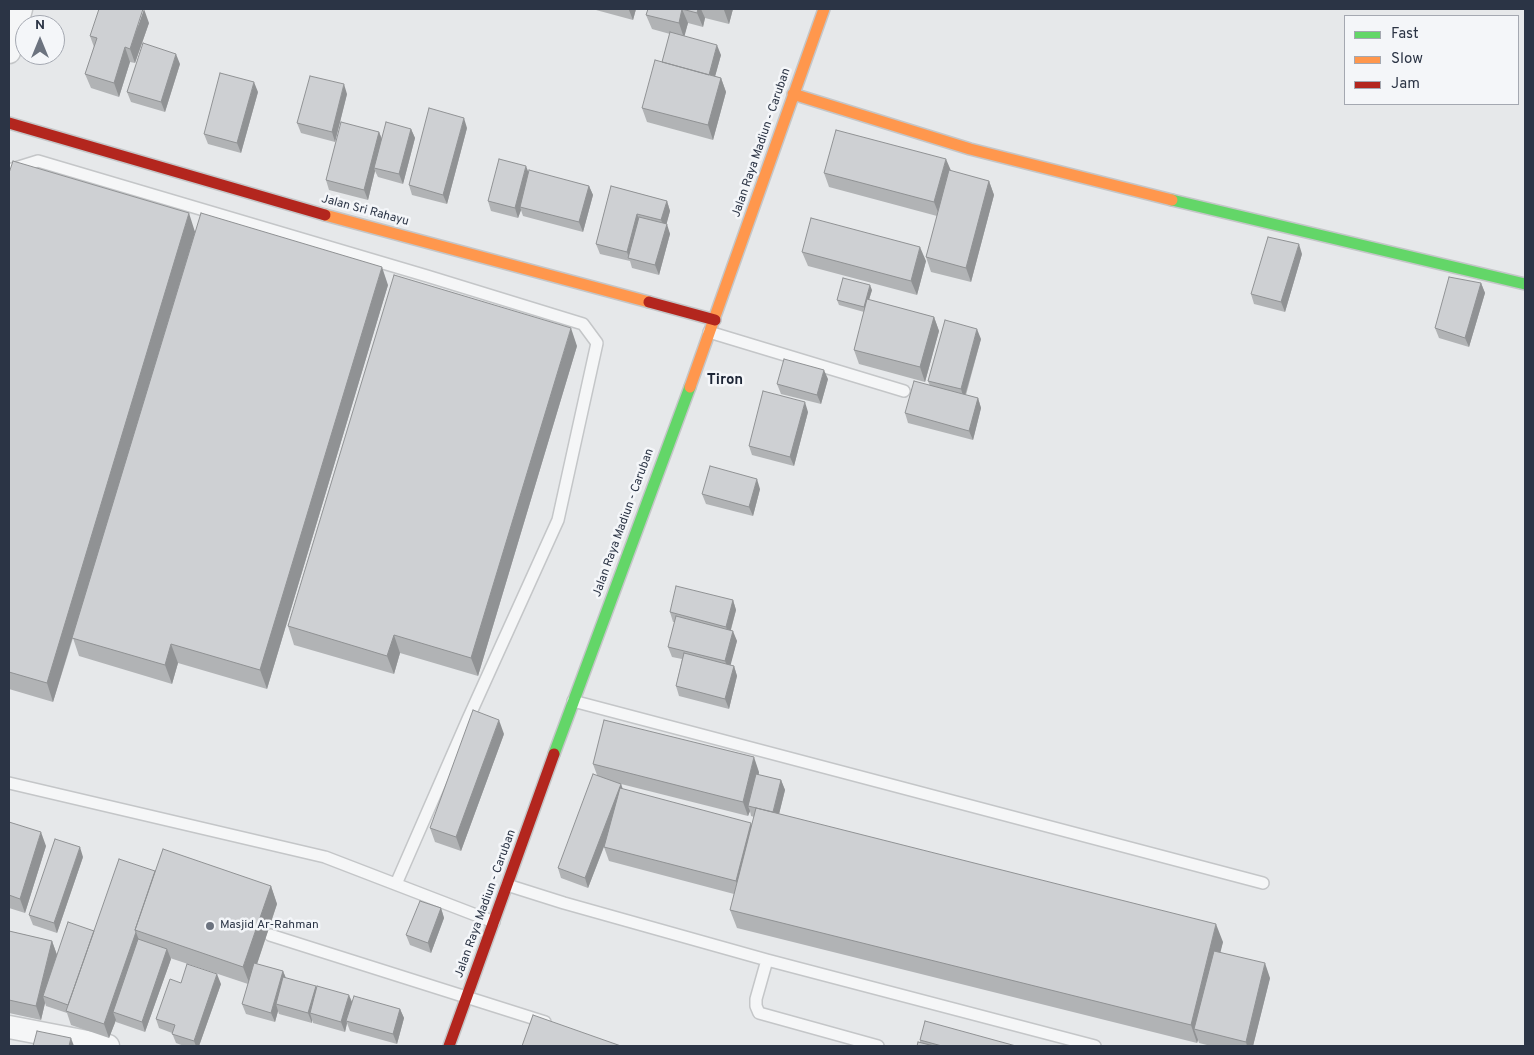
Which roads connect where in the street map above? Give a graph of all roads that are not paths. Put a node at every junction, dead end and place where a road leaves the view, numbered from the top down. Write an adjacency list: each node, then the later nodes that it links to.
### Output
1 (21, 9): 3 (street)
2 (824, 9): 4 (main road, Jalan Raya Madiun - Caruban)
3 (9, 52)
4 (793, 94): 7 (main road); 8 (main road, Jalan Raya Madiun - Caruban)
5 (9, 123): 8 (main road, Jalan Sri Rahayu)
6 (9, 170): 14 (lane)
7 (1525, 284)
8 (715, 320): 9 (main road, Jalan Raya Madiun - Caruban)
9 (709, 332): 10 (lane); 11 (main road, Jalan Raya Madiun - Caruban)
10 (904, 391)
11 (573, 702): 13 (lane); 15 (main road, Jalan Raya Madiun - Caruban)
12 (9, 783): 14 (lane)
13 (1263, 883)
14 (396, 884): 16 (lane)
15 (507, 885): 16 (main road, Jalan Raya Madiun - Caruban); 18 (lane)
16 (494, 922): 19 (main road, Jalan Raya Madiun - Caruban)
17 (270, 935): 19 (lane)
18 (767, 960): 24 (lane); 25 (lane)
19 (466, 998): 20 (lane); 23 (main road, Jalan Raya Madiun - Caruban)
20 (557, 1026)
21 (9, 1027): 22 (street)
22 (108, 1046)
23 (448, 1046)
24 (878, 1046)
25 (1095, 1046)

